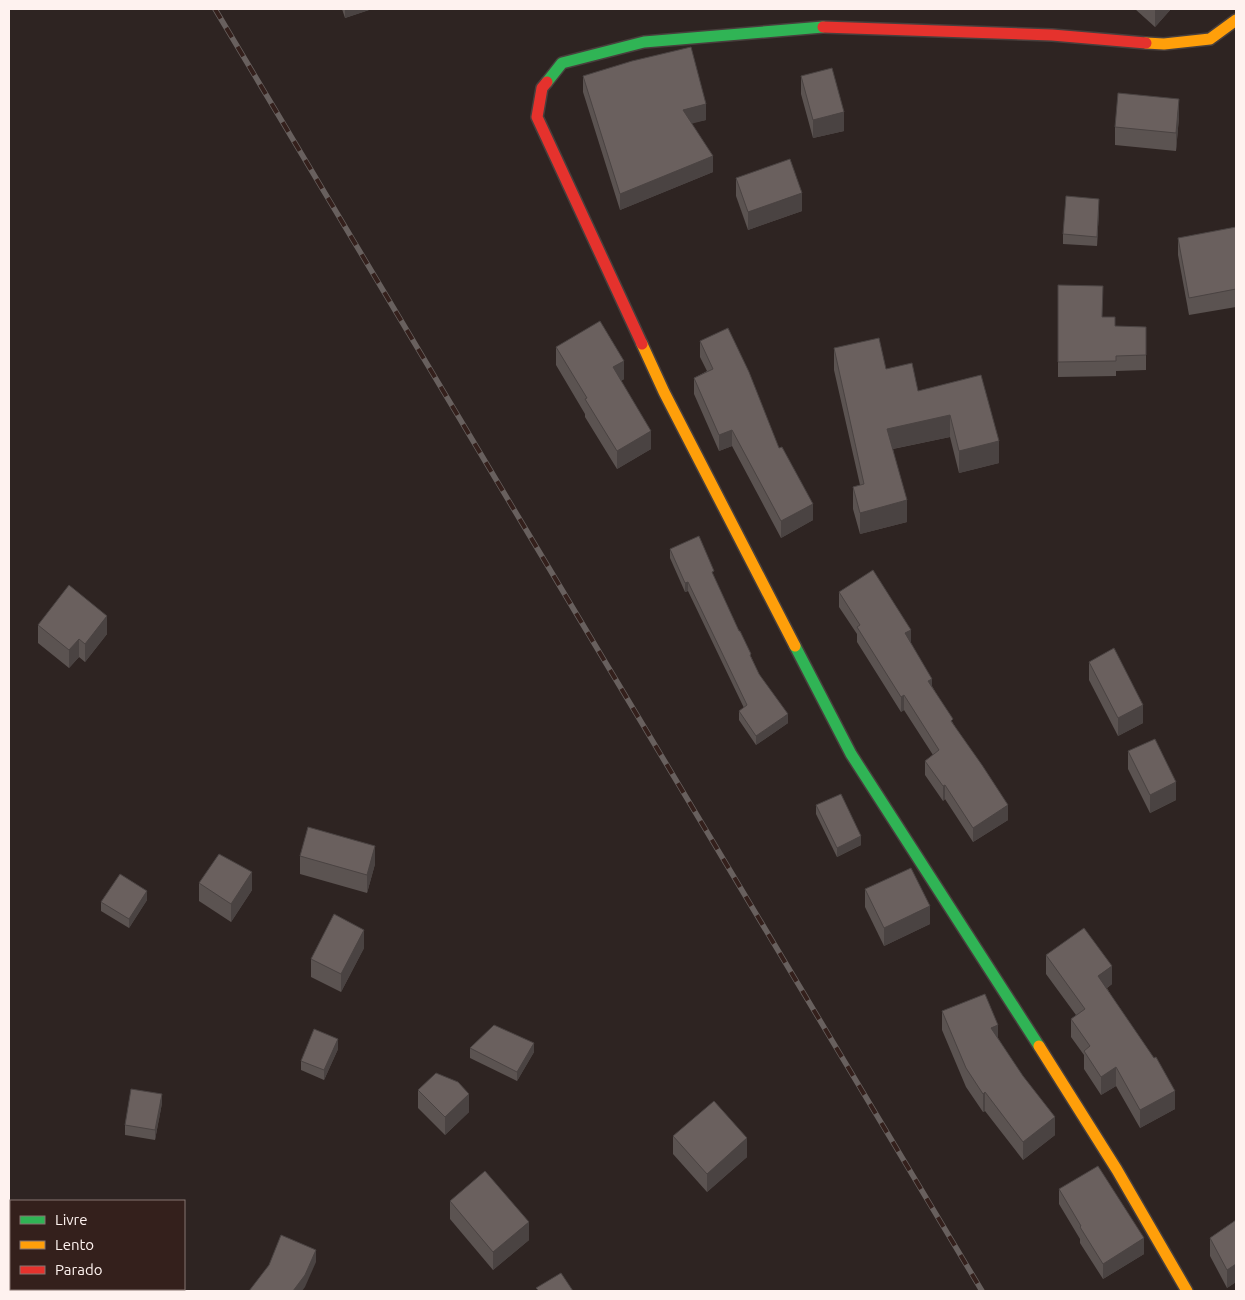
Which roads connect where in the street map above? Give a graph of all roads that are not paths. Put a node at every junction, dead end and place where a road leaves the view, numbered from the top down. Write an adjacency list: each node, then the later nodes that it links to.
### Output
1 (1236, 20): 2 (street)
2 (1187, 1291)

